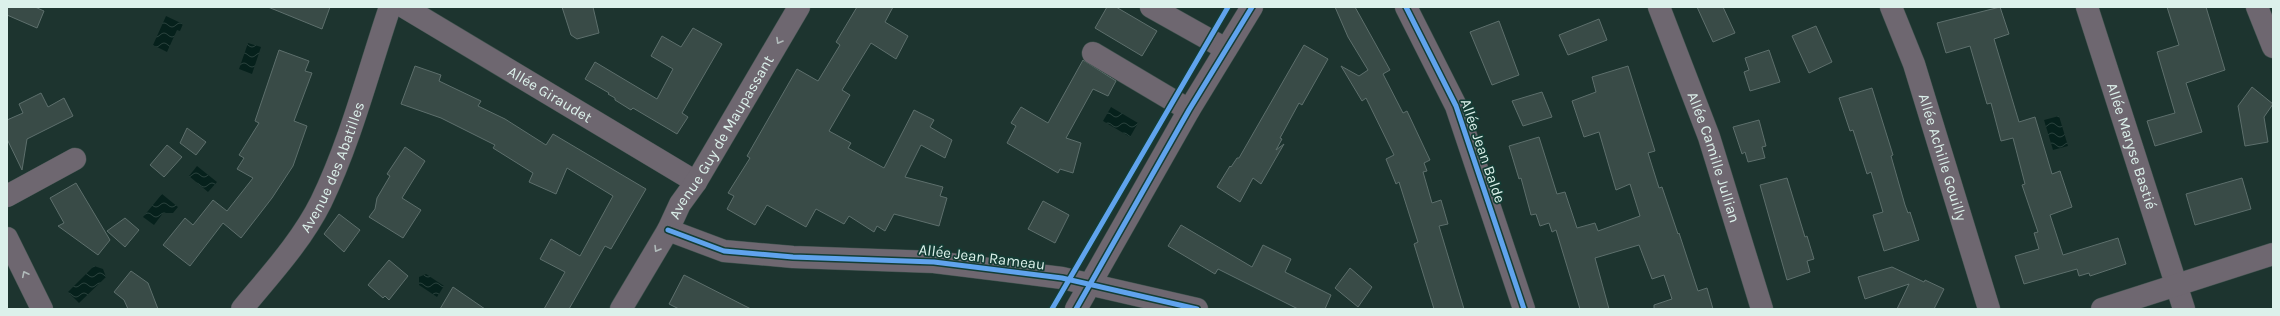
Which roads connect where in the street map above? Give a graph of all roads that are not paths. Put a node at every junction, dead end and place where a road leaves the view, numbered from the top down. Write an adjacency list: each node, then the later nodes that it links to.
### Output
1 (390, 7): 24 (street, Avenue des Abatilles)
2 (404, 7): 16 (street, Allée Giraudet)
3 (799, 7): 16 (street, Avenue Guy de Maupassant, one-way to 16)
4 (1151, 7): 12 (street)
5 (1252, 7): 12 (street)
6 (1406, 7): 28 (street, Allée Jean Balde)
7 (1659, 7): 29 (street, Allée Camille Jullian)
8 (1892, 7): 30 (street, Allée Achille Gouilly)
9 (2087, 7): 22 (street, Allée Maryse Bastié)
10 (2257, 7): 11 (street)
11 (2273, 47)
12 (1226, 49): 14 (street)
13 (1093, 53): 14 (street)
14 (1189, 110): 21 (street)
15 (75, 159): 17 (street)
16 (696, 182): 18 (street, Avenue Guy de Maupassant)
17 (7, 196)
18 (668, 230): 21 (street, Allée Jean Rameau); 25 (street, Avenue Guy de Maupassant, one-way to 25)
19 (7, 238): 23 (street, one-way to 19)
20 (2273, 254): 22 (street)
21 (1090, 285): 26 (street); 27 (street, Allée Jean Rameau)
22 (2177, 286): 31 (street); 32 (street, Allée Maryse Bastié)
23 (42, 309)
24 (242, 309)
25 (621, 309)
26 (1076, 309)
27 (1197, 309)
28 (1524, 309)
29 (1762, 309)
30 (1989, 309)
31 (2102, 309)
32 (2184, 309)

